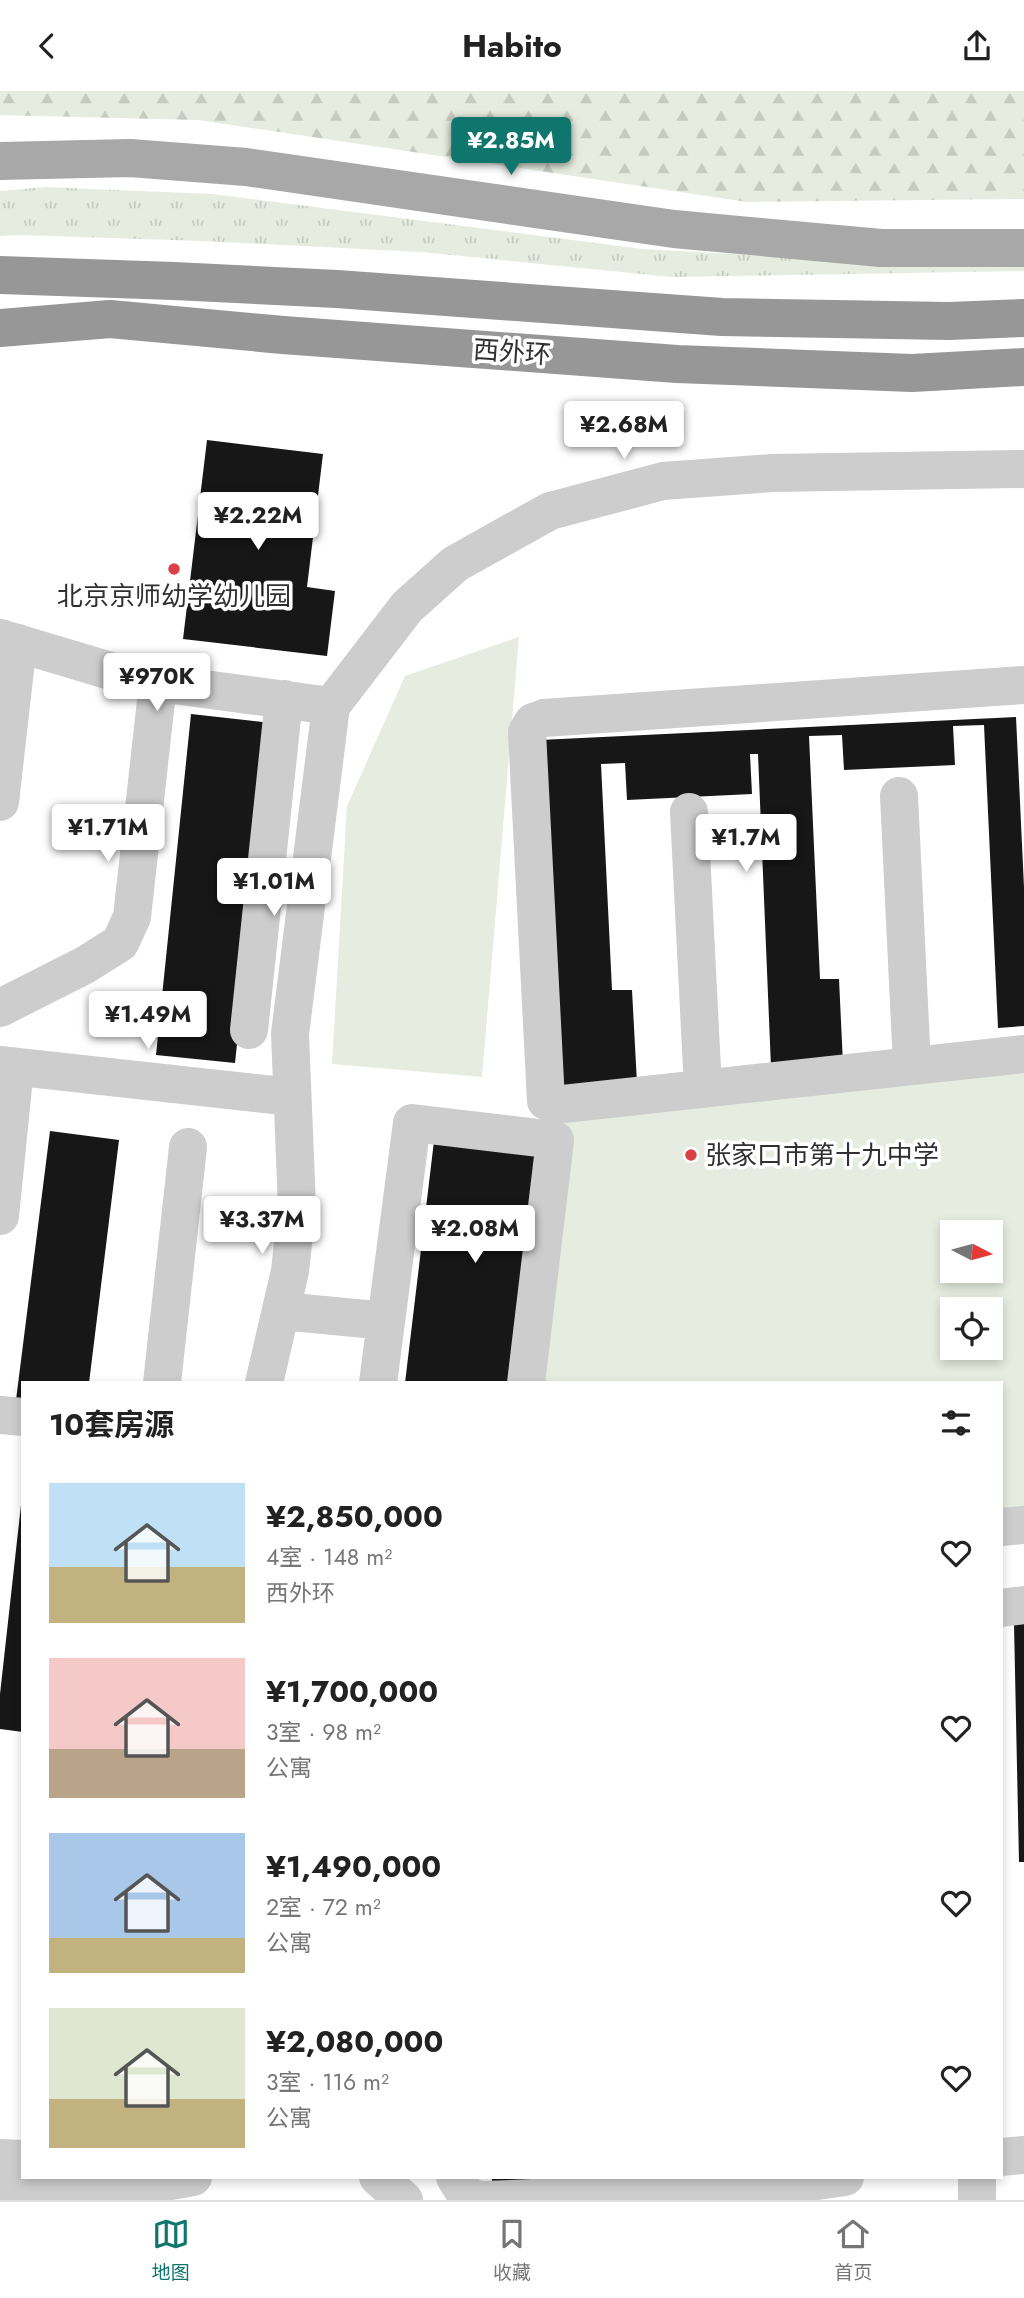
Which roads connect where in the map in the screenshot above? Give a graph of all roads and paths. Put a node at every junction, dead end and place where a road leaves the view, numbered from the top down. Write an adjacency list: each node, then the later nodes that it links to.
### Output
1 (0, 161): 2 (main road)
2 (1024, 248)
3 (0, 275): 4 (highway, 西外环)
4 (1024, 318)
5 (0, 328): 6 (highway, 西外环)
6 (1024, 367)
7 (1024, 469): 12 (street)
8 (9, 640): 9 (street); 14 (street)
9 (158, 683): 11 (street); 16 (street)
10 (1024, 685): 21 (street)
11 (284, 699): 12 (street); 17 (street)
12 (331, 706): 22 (street)
13 (899, 796): 20 (street)
14 (0, 801)
15 (689, 812): 21 (street)
16 (0, 1008)
17 (249, 1030)
18 (1024, 1054): 20 (street)
19 (8, 1066): 22 (street); 24 (street)
20 (912, 1066): 21 (street)
21 (703, 1089)
22 (292, 1097): 25 (street)
23 (188, 1147): 27 (street)
24 (0, 1216)
25 (282, 1311): 26 (street); 28 (street)
26 (386, 1321): 29 (street); 30 (street)
27 (162, 1381)
28 (264, 1381)
29 (378, 1381)
30 (526, 1381)
31 (0, 1415): 32 (street)
32 (21, 1417)
33 (1024, 1525): 34 (street)
34 (1003, 1527)
35 (1024, 1605): 36 (street)
36 (1003, 1608)
37 (1024, 2155): 38 (street)
38 (1003, 2157)
39 (0, 2158): 40 (street)
40 (21, 2159)
41 (182, 2179): 46 (street)
42 (380, 2179): 47 (street)
43 (456, 2179): 48 (street)
44 (831, 2179): 48 (street)
45 (977, 2179): 49 (street)
46 (0, 2186)
47 (404, 2200)
48 (484, 2200)
49 (977, 2200)

